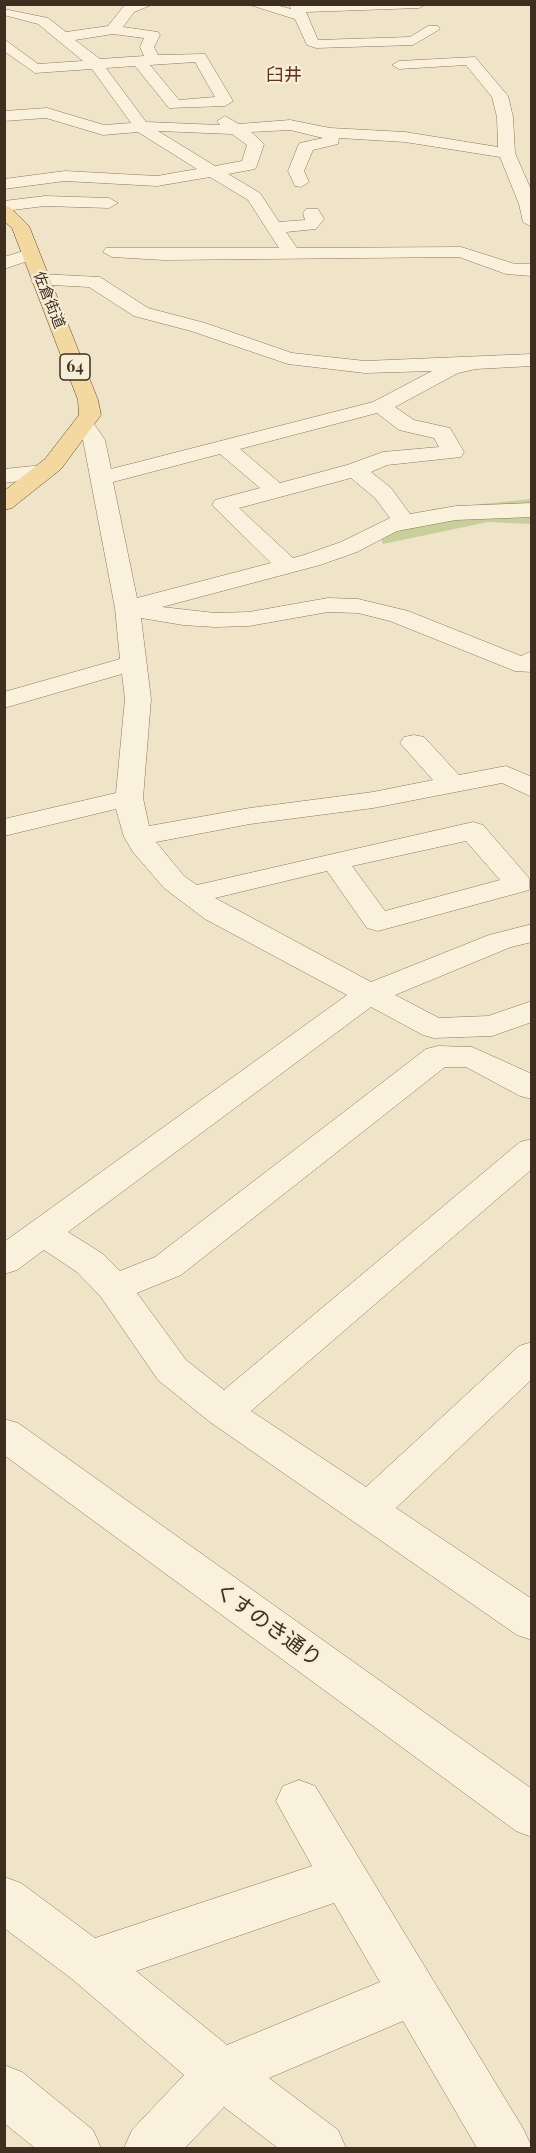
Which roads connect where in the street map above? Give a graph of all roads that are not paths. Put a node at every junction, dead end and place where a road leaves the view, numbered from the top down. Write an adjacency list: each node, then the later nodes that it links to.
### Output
1 (32, 4): 7 (street)
2 (147, 4): 9 (street)
3 (254, 4): 6 (street)
4 (418, 4): 5 (street); 8 (street)
5 (357, 5): 6 (street); 12 (street)
6 (298, 10): 12 (street)
7 (6, 12): 11 (street)
8 (433, 28): 12 (street); 14 (street)
9 (113, 30): 11 (street); 15 (street)
10 (4, 32): 11 (street)
11 (57, 32): 16 (street)
12 (379, 42)
13 (4, 43): 16 (street)
14 (451, 52)
15 (146, 61): 15 (street); 16 (street)
16 (96, 64): 20 (street)
17 (399, 65): 23 (street)
18 (236, 110): 21 (street)
19 (4, 116): 20 (street)
20 (142, 128): 21 (street); 24 (street)
21 (233, 129): 22 (street); 24 (street)
22 (330, 133): 23 (street); 25 (street)
23 (507, 153): 31 (street)
24 (213, 172): 26 (street); 32 (street)
25 (301, 182)
26 (4, 184)
27 (109, 203): 28 (street)
28 (4, 206)
29 (4, 211): 37 (main road, 佐倉街道 / 64)
30 (312, 213): 32 (street)
31 (531, 222)
32 (275, 228): 34 (street)
33 (112, 252): 34 (street)
34 (290, 252): 35 (street)
35 (461, 252): 36 (street); 39 (street)
36 (520, 252)
37 (30, 254): 38 (street); 40 (main road, 佐倉街道 / 64)
38 (4, 264)
39 (531, 270)
40 (40, 280): 42 (street); 44 (main road, 佐倉街道 / 64)
41 (531, 360): 42 (street)
42 (476, 363): 43 (street)
43 (380, 406): 45 (street); 46 (street)
44 (84, 426): 47 (main road); 49 (street)
45 (224, 446): 49 (street); 50 (street)
46 (354, 470): 50 (street); 53 (street)
47 (43, 472): 48 (street); 51 (main road)
48 (4, 476)
49 (102, 478): 55 (street)
50 (276, 491): 54 (street)
51 (4, 503)
52 (531, 510): 53 (street)
53 (404, 522): 54 (street)
54 (288, 566): 55 (street)
55 (127, 608): 56 (street); 57 (street)
56 (531, 659)
57 (134, 663): 58 (street); 63 (street)
58 (4, 700)
59 (414, 743): 61 (street)
60 (519, 779): 61 (street); 62 (street)
61 (452, 784): 65 (street)
62 (531, 789)
63 (129, 798): 64 (street); 65 (street)
64 (4, 828)
65 (138, 837): 67 (street)
66 (334, 861): 66 (street); 67 (street)
67 (193, 896): 69 (street)
68 (531, 933): 69 (street)
69 (367, 995): 70 (street); 73 (street)
70 (531, 1011)
71 (531, 1088): 75 (street)
72 (531, 1150): 77 (street)
73 (44, 1233): 74 (street); 75 (street)
74 (4, 1261)
75 (114, 1288): 77 (street)
76 (531, 1356): 79 (street)
77 (224, 1412): 79 (street)
78 (4, 1434): 82 (street, くすのき通り)
79 (368, 1510): 80 (street)
80 (530, 1618)
81 (299, 1801): 83 (street)
82 (531, 1816)
83 (344, 1878): 85 (street); 86 (street)
84 (4, 1899): 85 (street)
85 (89, 1963): 87 (street)
86 (413, 1992): 87 (street); 92 (street)
87 (221, 2073): 90 (street); 91 (street)
88 (4, 2090): 89 (street)
89 (75, 2148)
90 (150, 2148)
91 (320, 2148)
92 (506, 2148)

